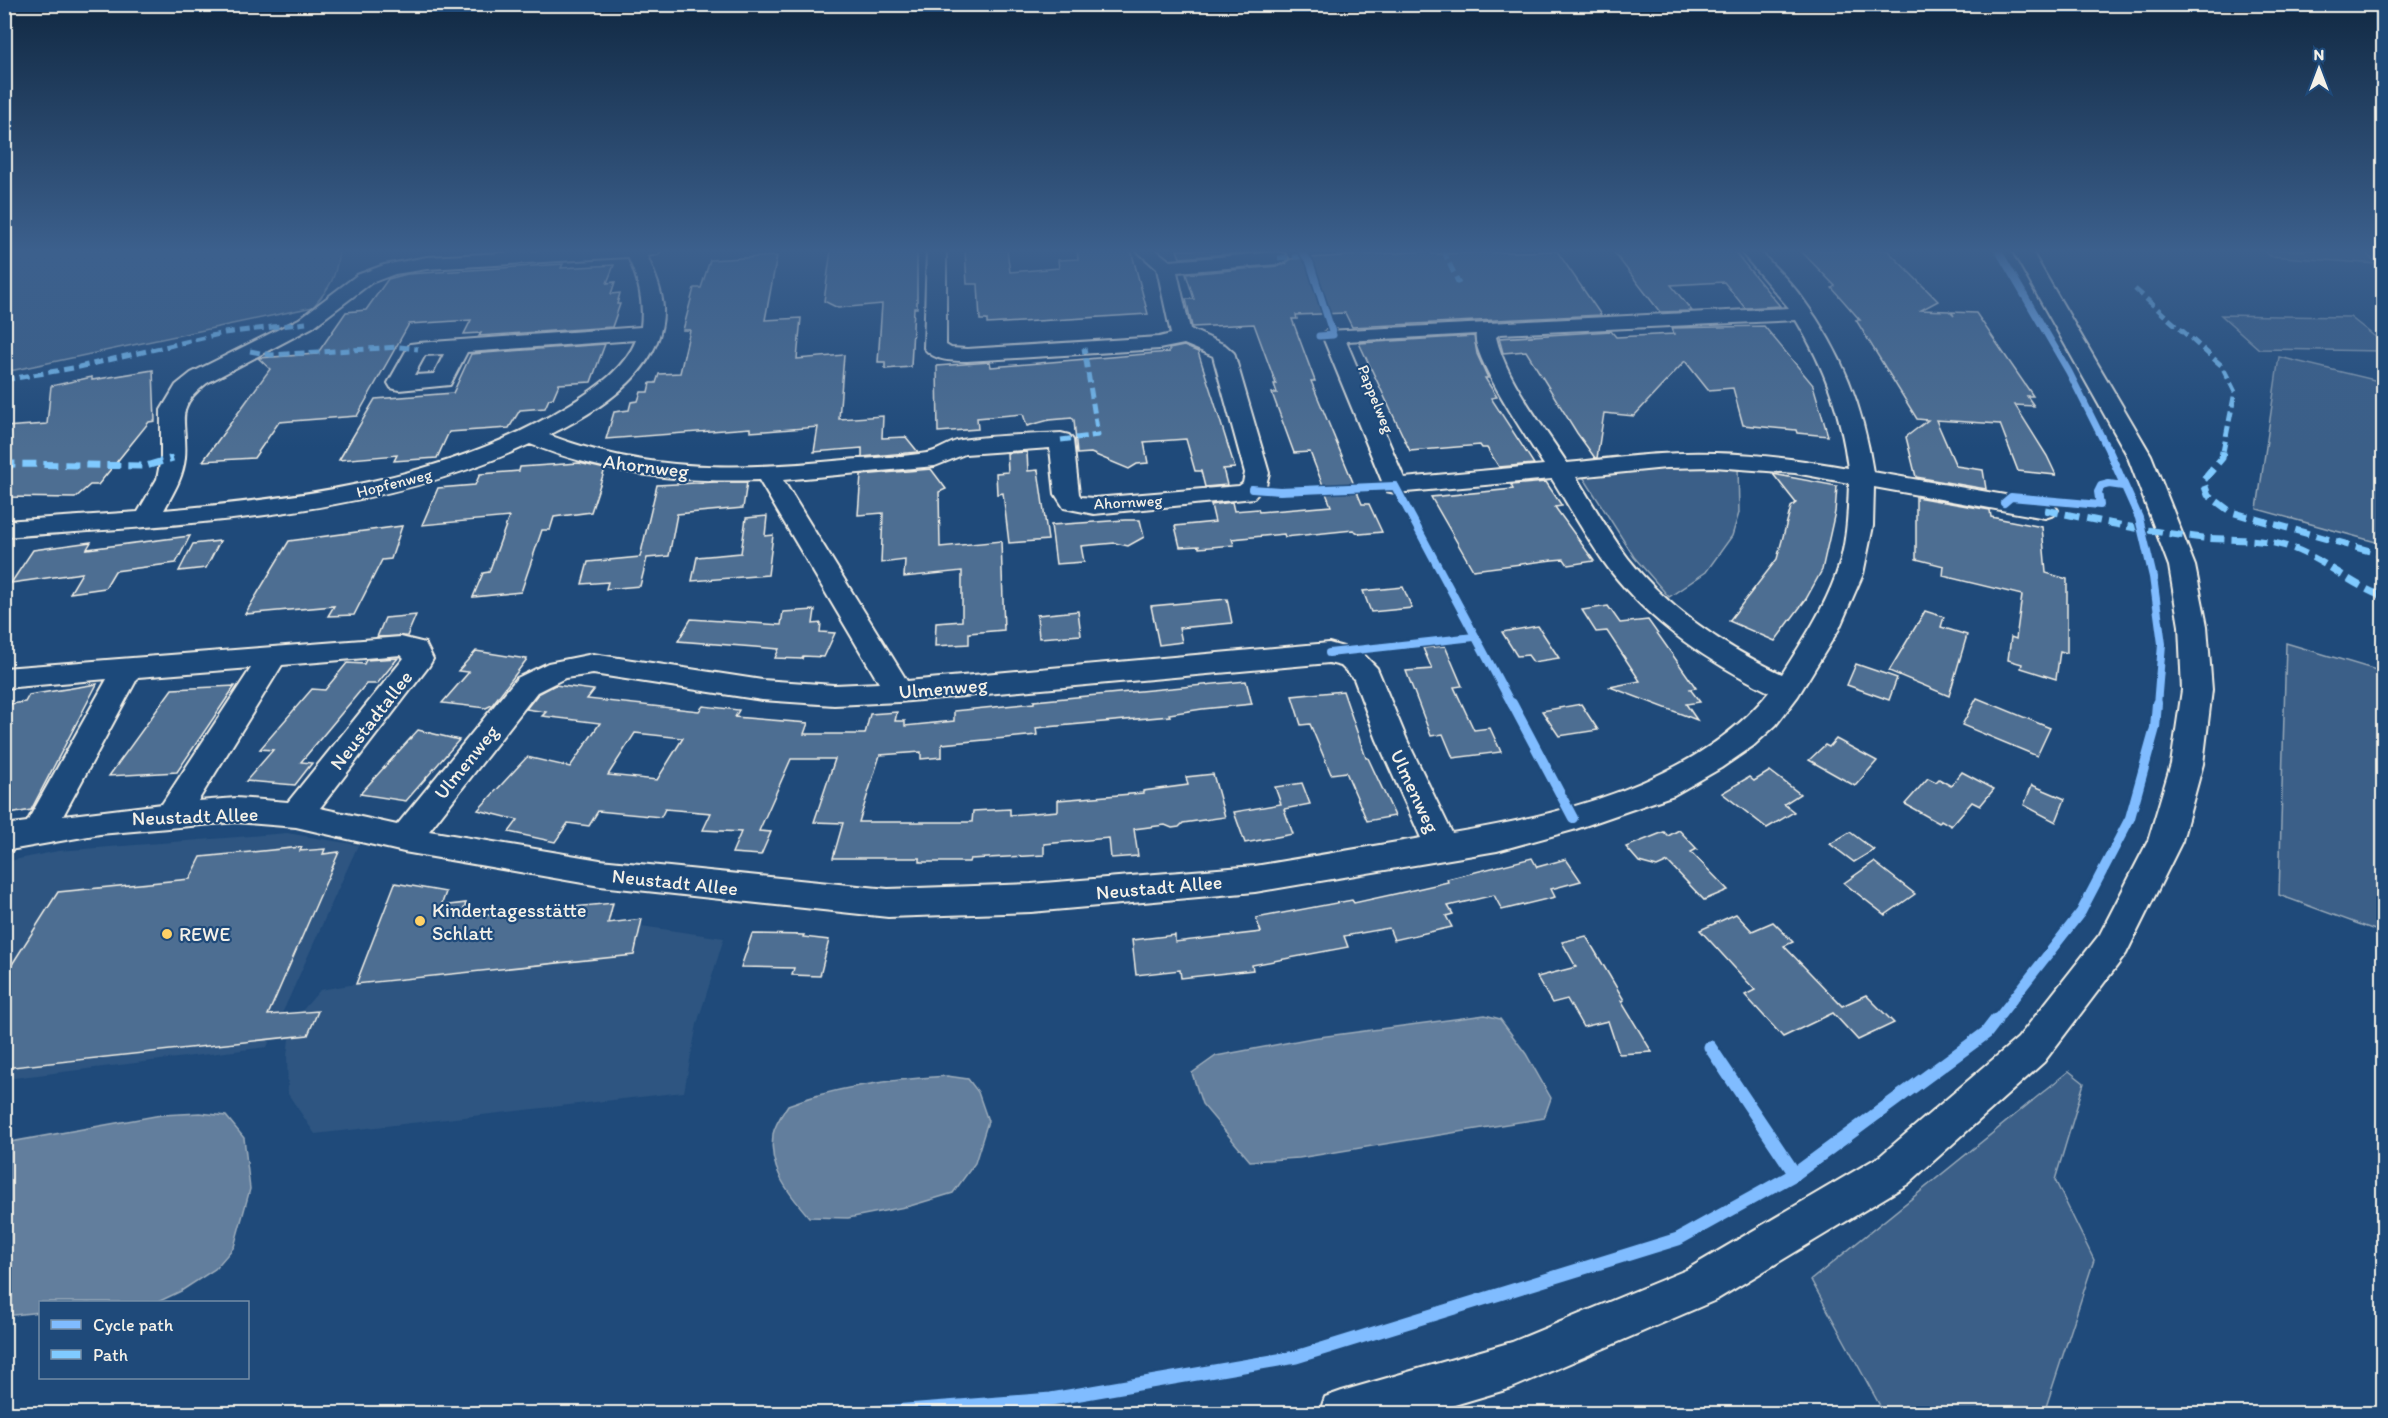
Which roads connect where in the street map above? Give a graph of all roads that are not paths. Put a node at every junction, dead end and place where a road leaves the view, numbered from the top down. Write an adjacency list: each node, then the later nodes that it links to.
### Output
1 (315, 316): 17 (street)
2 (652, 316): 9 (street, Hopfenweg)
3 (935, 316): 10 (street)
4 (1176, 316): 10 (street)
5 (1753, 316): 8 (street, Pappelweg)
6 (1804, 316): 15 (street, Neustadt Allee)
7 (2059, 316): 30 (street)
8 (1488, 331): 13 (street); 13 (street, Pappelweg)
9 (650, 333): 11 (street); 12 (street, Hopfenweg)
10 (1185, 337): 14 (street, Ahornweg)
11 (459, 346)
12 (531, 436): 14 (street, Ahornweg); 17 (street, Hopfenweg)
13 (1560, 471): 15 (street, Pappelweg); 22 (street)
14 (766, 472): 23 (street)
15 (1862, 478): 16 (street); 22 (street, Neustadt Allee)
16 (2045, 510)
17 (147, 518): 18 (street, Hopfenweg)
18 (4, 529)
19 (273, 657): 20 (street, Neustadtallee); 24 (street); 25 (street, Neustadtallee)
20 (127, 670): 21 (street, Neustadtallee); 26 (street)
21 (4, 678)
22 (1788, 688): 29 (street, Neustadt Allee)
23 (899, 692): 28 (street, Ulmenweg); 29 (street, Ulmenweg)
24 (173, 814): 25 (street, Neustadt Allee); 26 (street, Neustadt Allee)
25 (296, 815): 28 (street, Neustadt Allee)
26 (38, 831): 27 (street, Neustadt Allee)
27 (4, 838)
28 (404, 839): 29 (street, Neustadt Allee)
29 (1442, 847)
30 (1342, 1413)

